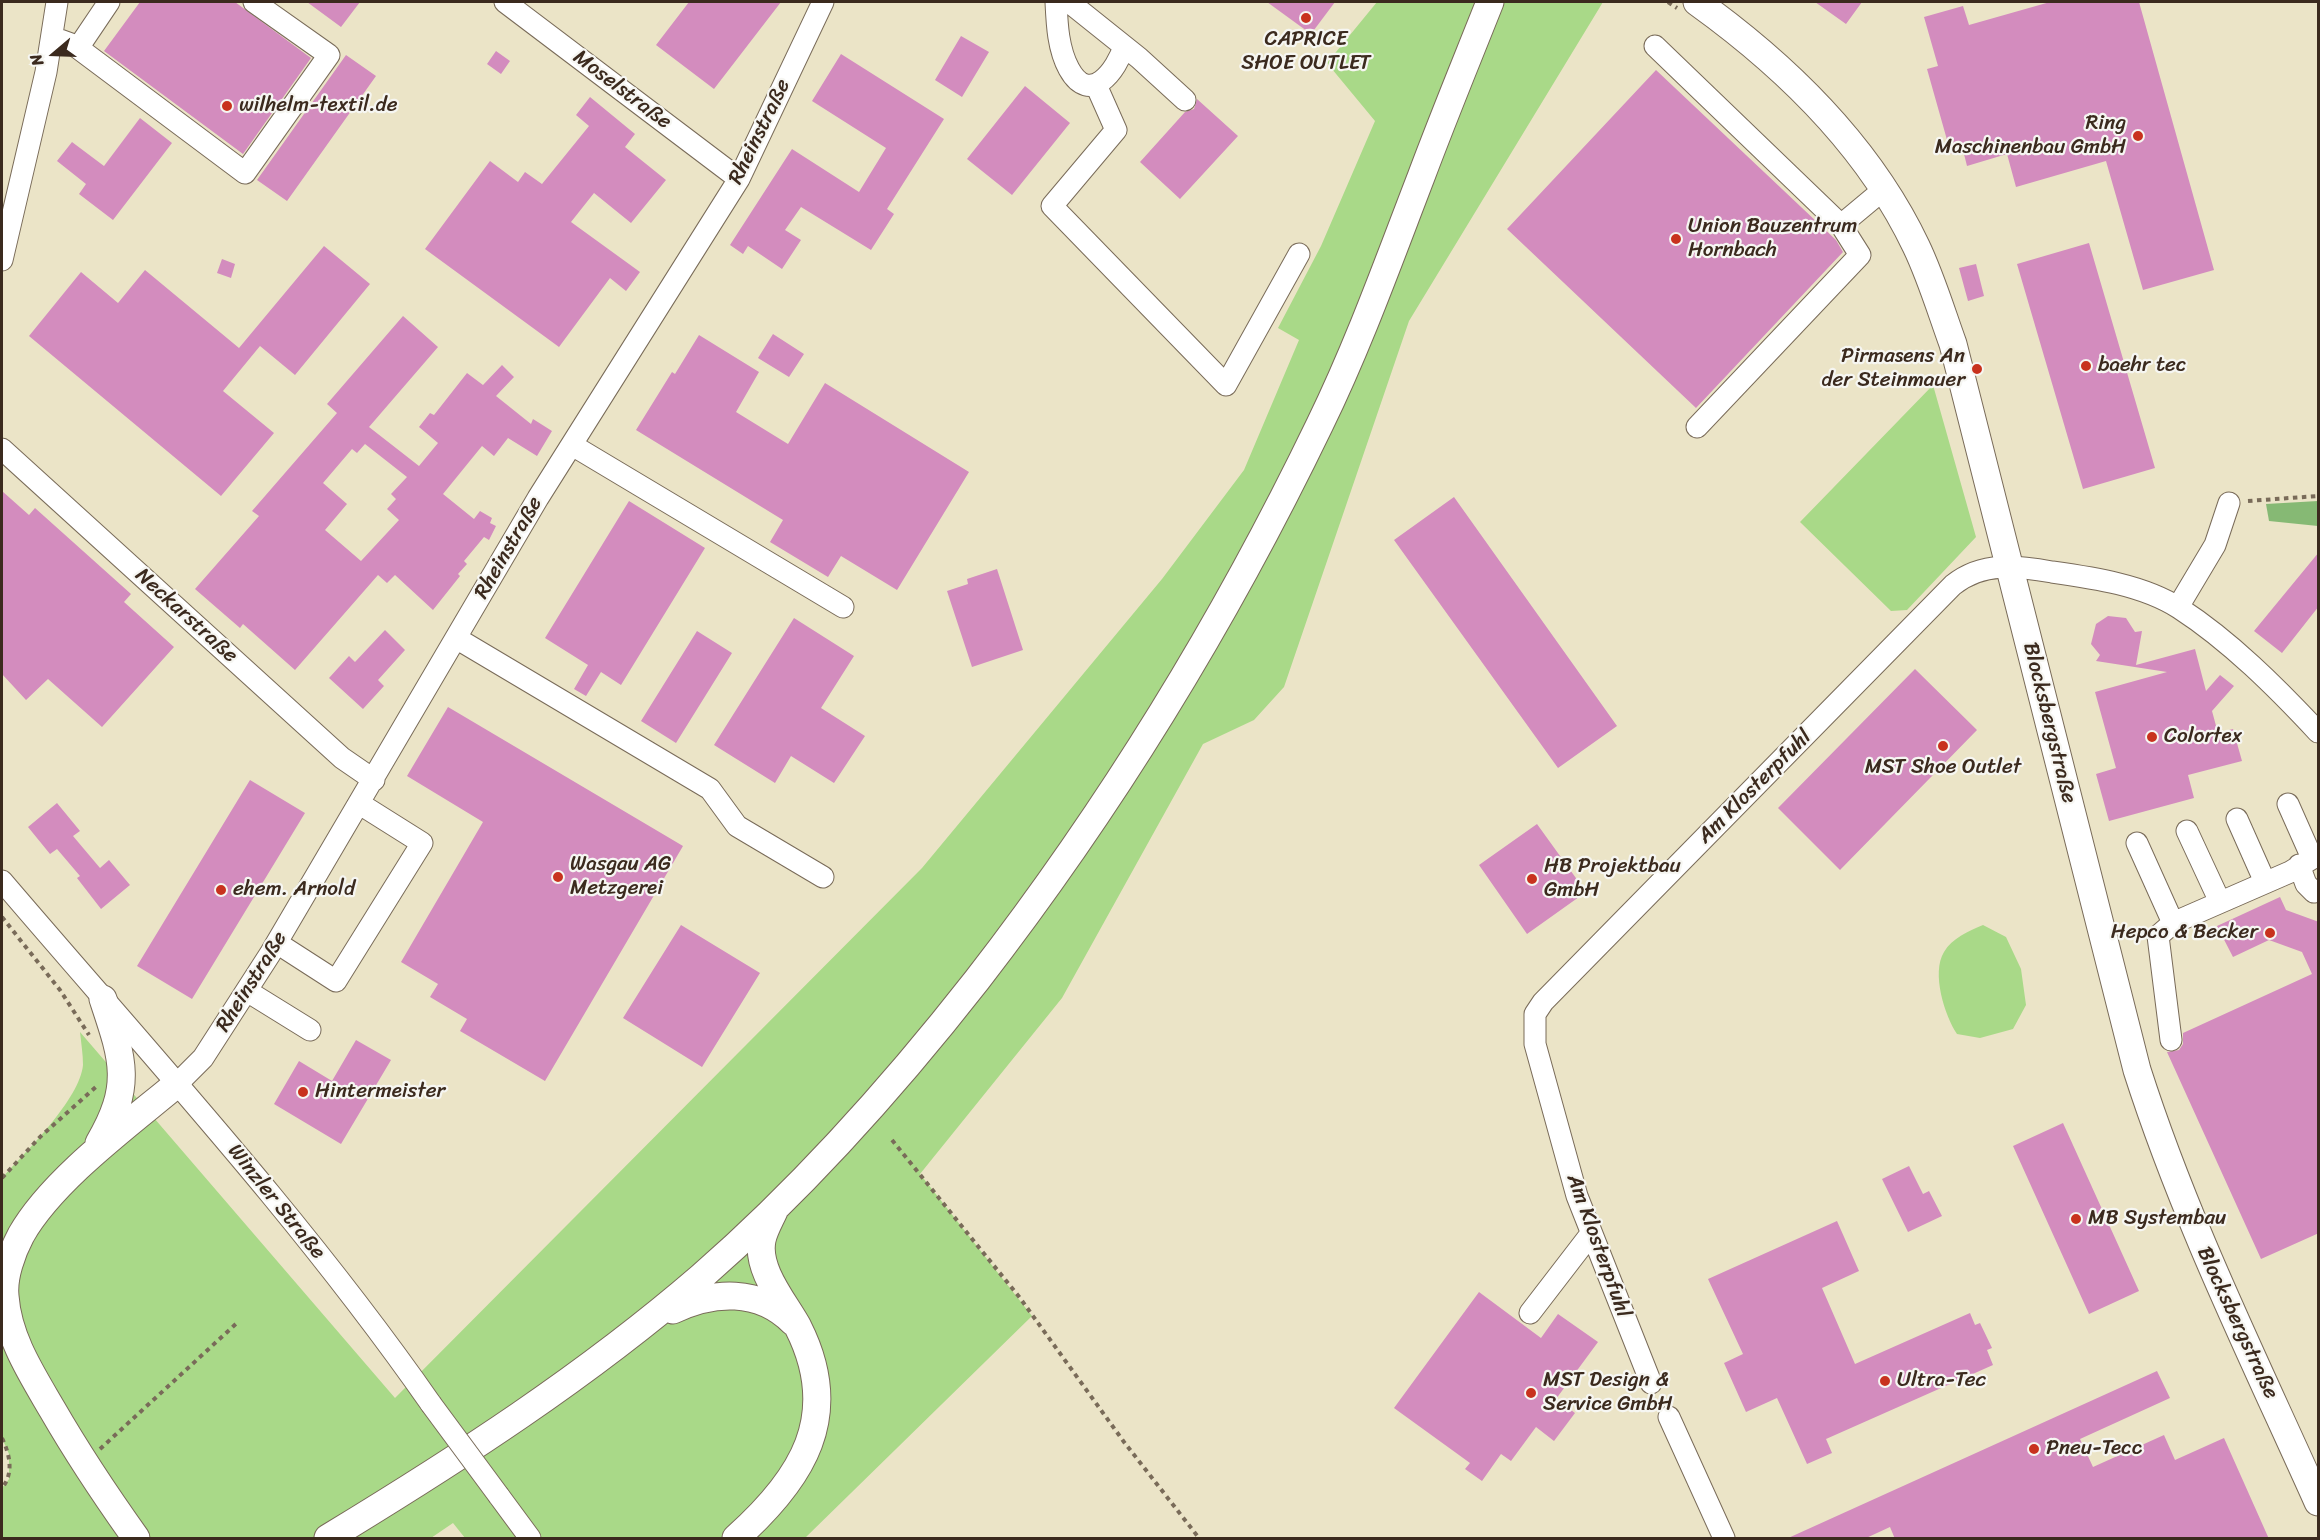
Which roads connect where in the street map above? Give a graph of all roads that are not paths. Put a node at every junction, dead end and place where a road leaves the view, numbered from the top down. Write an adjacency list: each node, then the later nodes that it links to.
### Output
1 (57, 2): 11 (street)
2 (110, 2): 13 (street)
3 (254, 2): 13 (street)
4 (505, 2): 18 (street, Moselstraße)
5 (823, 2): 18 (street, Rheinstraße)
6 (1056, 2): 15 (street)
7 (1069, 2): 14 (street)
8 (1469, 2): 17 (main road)
9 (1490, 2): 17 (main road)
10 (1697, 2): 19 (main road, Blocksbergstraße)
11 (52, 37): 13 (street); 21 (street)
12 (1654, 46): 20 (street)
13 (78, 48)
14 (1132, 52): 15 (street); 16 (street)
15 (1096, 85): 22 (street)
16 (1185, 100)
17 (1422, 174): 53 (main road)
18 (739, 179): 25 (street, Rheinstraße)
19 (1883, 190): 20 (street); 28 (main road, Blocksbergstraße)
20 (1841, 225): 24 (street)
21 (5, 241): 23 (street)
22 (1299, 254)
23 (2, 260)
24 (1697, 427)
25 (572, 445): 29 (street); 31 (street, Rheinstraße)
26 (2, 448): 33 (street, Neckarstraße)
27 (2229, 503): 30 (street)
28 (2010, 567): 30 (street, Am Klosterpfuhl); 54 (street, Am Klosterpfuhl); 61 (main road, Blocksbergstraße)
29 (843, 607)
30 (2178, 607): 32 (street, Am Klosterpfuhl)
31 (456, 638): 33 (street, Rheinstraße); 40 (street)
32 (2319, 732)
33 (374, 780): 34 (street, Rheinstraße)
34 (360, 804): 46 (street, Rheinstraße); 46 (street)
35 (2288, 804): 39 (street)
36 (2237, 819): 42 (street)
37 (2187, 831): 44 (street)
38 (2137, 843): 45 (street)
39 (2310, 859): 42 (street); 43 (street)
40 (823, 877)
41 (2, 881): 48 (street, Winzler Straße)
42 (2265, 882): 44 (street)
43 (2319, 891)
44 (2220, 902): 45 (street)
45 (2173, 922): 50 (street)
46 (277, 944): 47 (street, Rheinstraße)
47 (247, 991): 49 (street); 51 (street, Rheinstraße)
48 (103, 999): 51 (street, Winzler Straße); 52 (main road)
49 (310, 1030)
50 (2171, 1040)
51 (177, 1083): 52 (main road); 65 (street, Winzler Straße, bridge)
52 (93, 1153): 60 (main road)
53 (776, 1207): 56 (main road); 57 (main road)
54 (1590, 1235): 55 (street); 58 (street, Am Klosterpfuhl)
55 (1530, 1313)
56 (798, 1327): 57 (main road); 66 (main road)
57 (626, 1338): 64 (main road)
58 (1651, 1383)
59 (1669, 1417): 67 (street)
60 (84, 1464): 62 (main road); 63 (main road)
61 (2319, 1502)
62 (118, 1539)
63 (136, 1539)
64 (328, 1539)
65 (530, 1539)
66 (736, 1539)
67 (1724, 1539)

